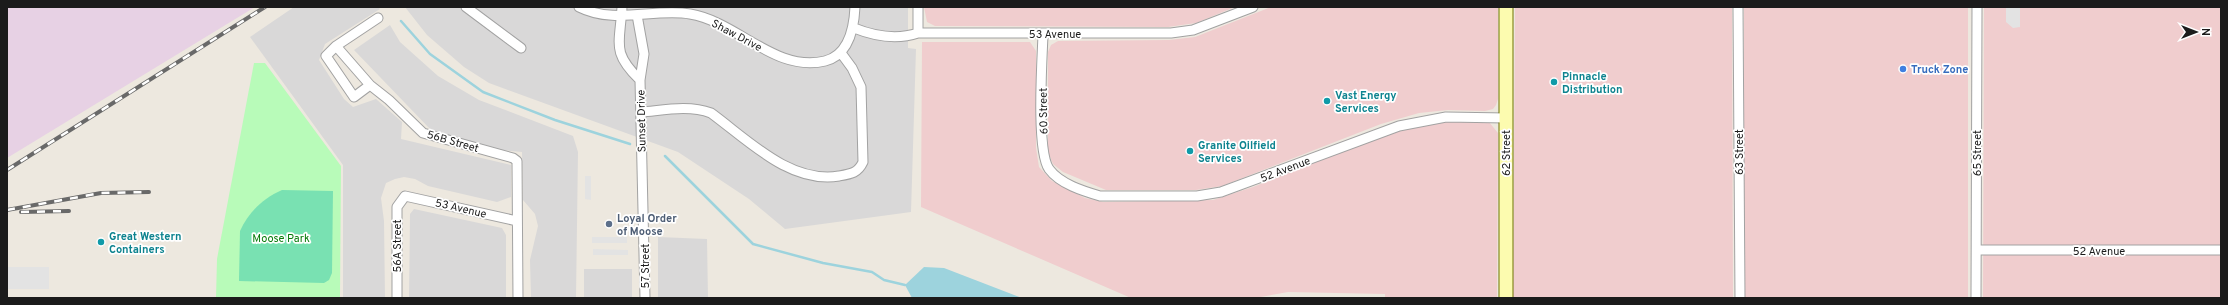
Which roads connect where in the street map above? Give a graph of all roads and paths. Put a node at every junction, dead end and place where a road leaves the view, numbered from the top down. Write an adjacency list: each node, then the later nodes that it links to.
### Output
1 (466, 7): 17 (street)
2 (579, 7): 11 (street, Shaw Drive)
3 (622, 7): 11 (street, Sunset Drive)
4 (855, 7): 13 (street)
5 (918, 7): 14 (street)
6 (1253, 7): 15 (street, 53 Avenue)
7 (1506, 7): 22 (main road, 62 Street)
8 (1738, 7): 33 (street, 63 Street)
9 (1977, 7): 27 (street, 65 Street)
10 (637, 15): 11 (street, Shaw Drive); 18 (street, Shaw Drive); 19 (street, Sunset Drive)
11 (622, 17): 19 (street, Sunset Drive)
12 (378, 18): 16 (street)
13 (854, 28): 14 (street, 53 Avenue); 18 (street)
14 (918, 33): 15 (street, 53 Avenue)
15 (1043, 35): 24 (street, 60 Street)
16 (336, 46): 20 (street, 56B Street); 20 (street)
17 (521, 48)
18 (841, 53): 21 (street)
19 (640, 80): 21 (street, Sunset Drive)
20 (370, 85): 26 (street, 56B Street)
21 (642, 112): 23 (street, Sunset Drive)
22 (1506, 118): 24 (street, 52 Avenue); 32 (main road, 62 Street)
23 (642, 161): 31 (street, 57 Street)
24 (1063, 180)
25 (405, 196): 26 (street, 53 Avenue); 29 (street, 56A Street)
26 (517, 221): 30 (street, 56B Street)
27 (1976, 250): 28 (street, 52 Avenue); 34 (street, 65 Street)
28 (2221, 250)
29 (397, 298)
30 (518, 298)
31 (645, 298)
32 (1506, 298)
33 (1740, 298)
34 (1976, 298)

